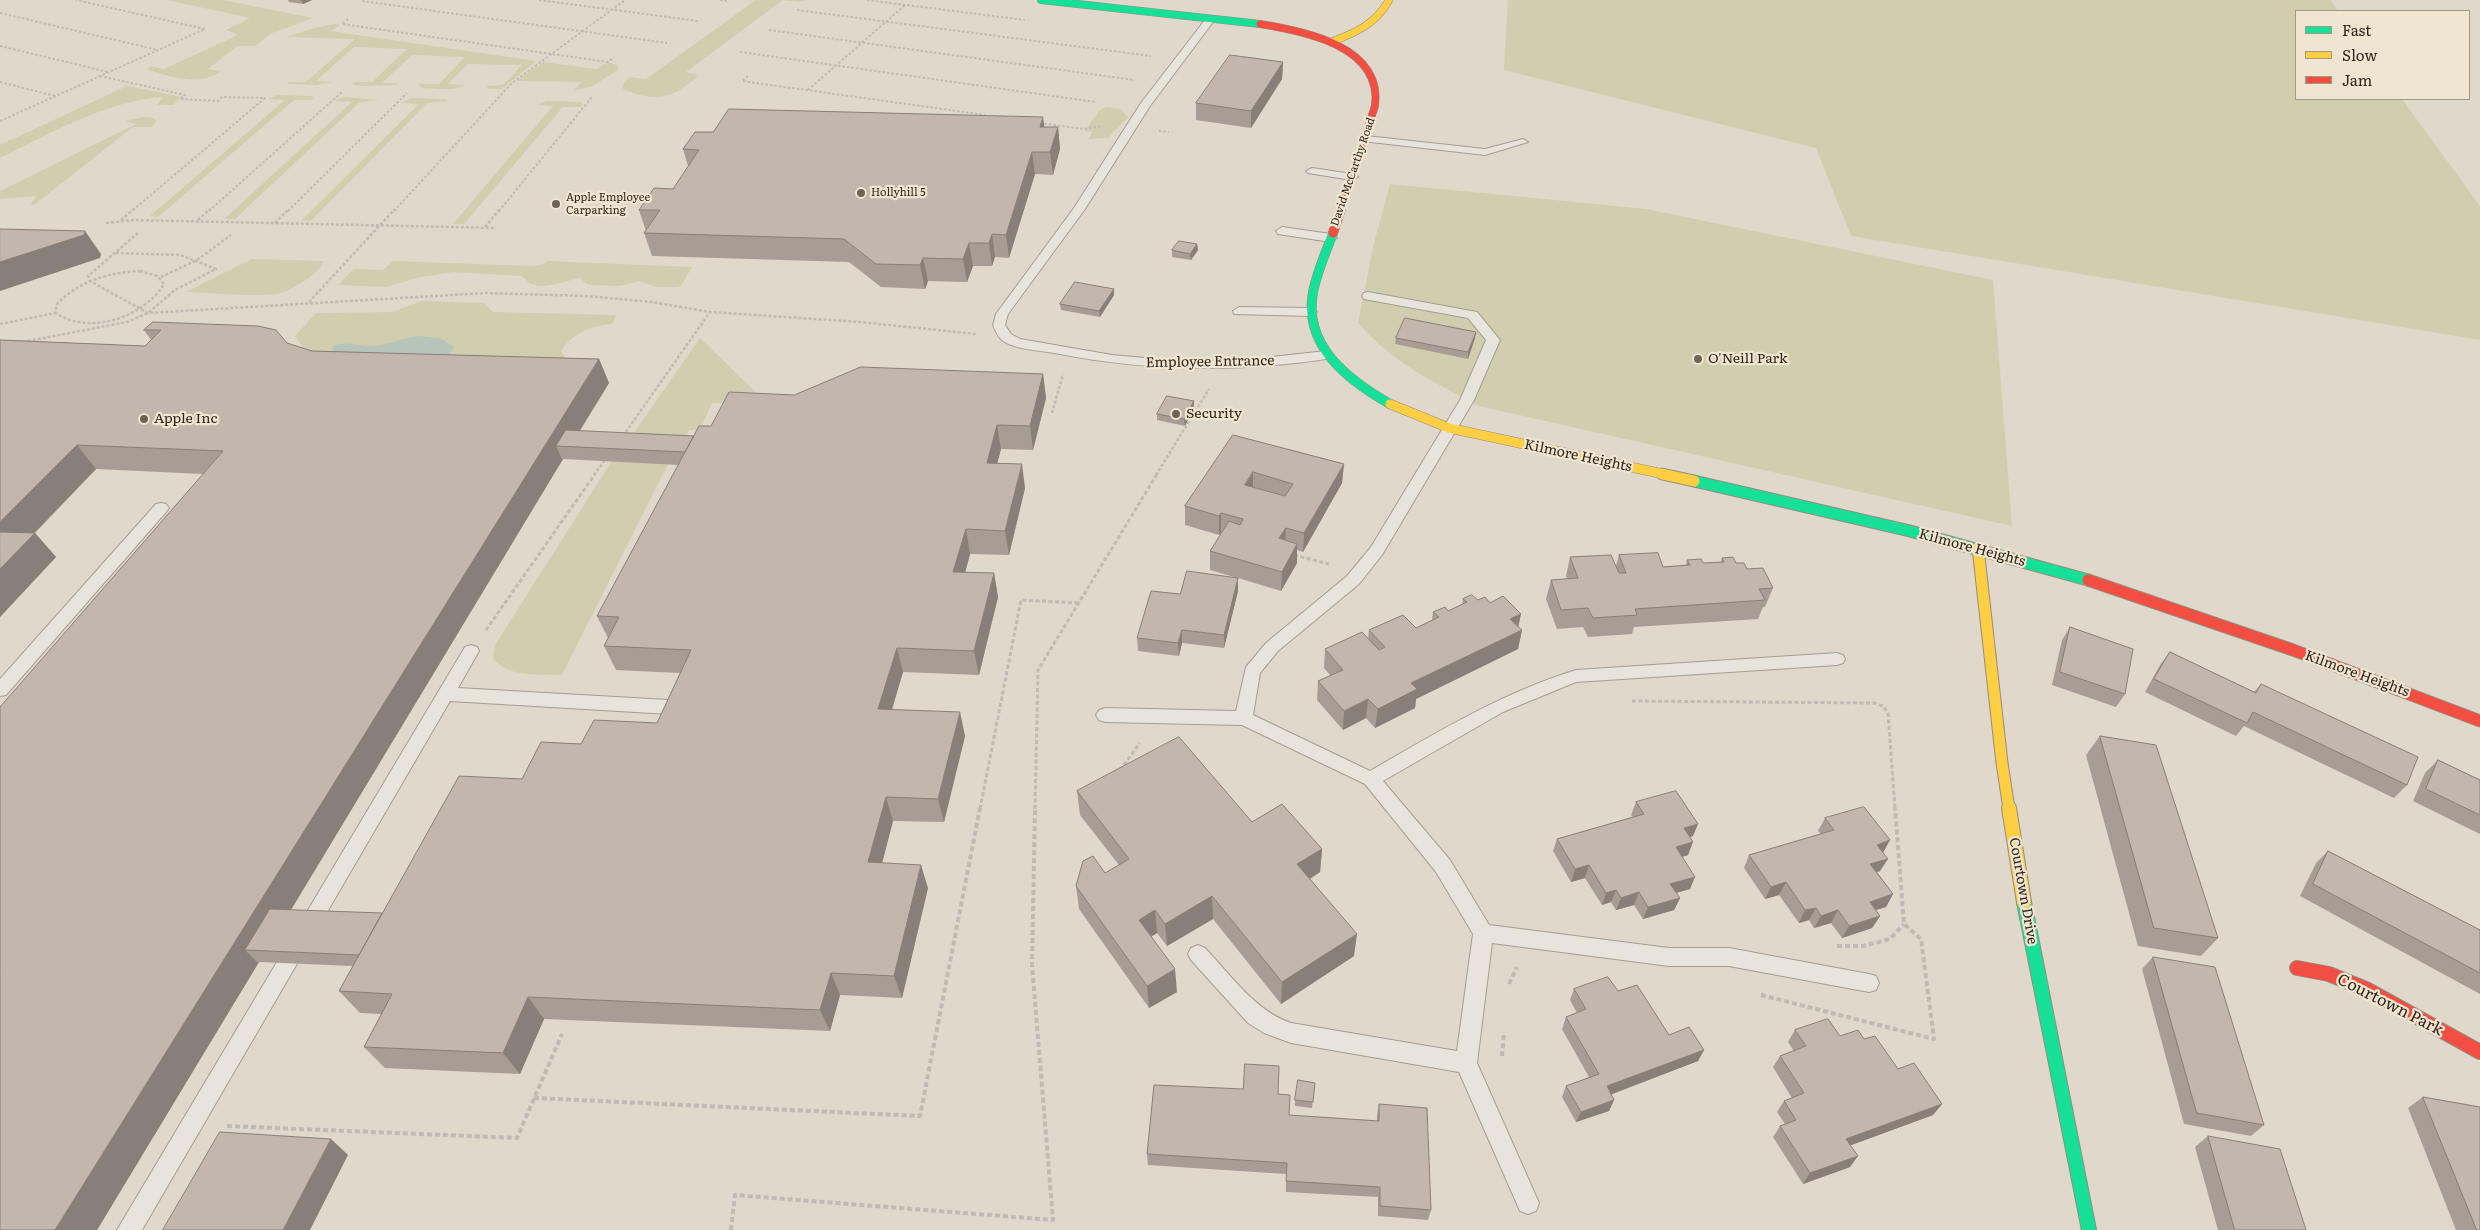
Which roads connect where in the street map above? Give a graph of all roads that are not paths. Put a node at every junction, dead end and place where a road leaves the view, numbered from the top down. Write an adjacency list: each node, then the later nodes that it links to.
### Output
1 (1041, 0): 4 (street, David McCarthy Road)
2 (1100, 0): 4 (street, David McCarthy Road)
3 (1388, 0): 6 (street)
4 (1152, 11): 5 (street, David McCarthy Road)
5 (1211, 18): 6 (street, David McCarthy Road); 16 (lane, Employee Entrance)
6 (1331, 42): 7 (street, David McCarthy Road)
7 (1366, 139): 8 (lane); 10 (street, David McCarthy Road)
8 (1523, 142)
9 (1312, 172): 10 (lane)
10 (1352, 176): 12 (street, David McCarthy Road)
11 (1282, 231): 12 (lane)
12 (1331, 238): 15 (street, David McCarthy Road)
13 (1368, 296): 17 (lane)
14 (1238, 311): 15 (lane)
15 (1311, 312): 16 (street, David McCarthy Road)
16 (1326, 355): 17 (street, David McCarthy Road)
17 (1449, 428): 19 (street, Kilmore Heights); 26 (lane)
18 (161, 508): 22 (lane)
19 (1978, 548): 27 (street, Kilmore Heights); 37 (street, Courtown Drive)
20 (471, 651): 23 (lane)
21 (1837, 660): 28 (lane)
22 (0, 690)
23 (446, 694): 24 (lane); 36 (lane)
24 (686, 708)
25 (1104, 715): 26 (lane)
26 (1244, 718): 28 (lane)
27 (2480, 721)
28 (1371, 779): 29 (lane)
29 (1483, 933): 32 (lane); 34 (lane)
30 (1198, 954): 34 (lane)
31 (2297, 968): 33 (street, Courtown Park)
32 (1869, 983)
33 (2480, 1052)
34 (1466, 1063): 35 (lane)
35 (1528, 1203)
36 (129, 1230)
37 (2089, 1230)

